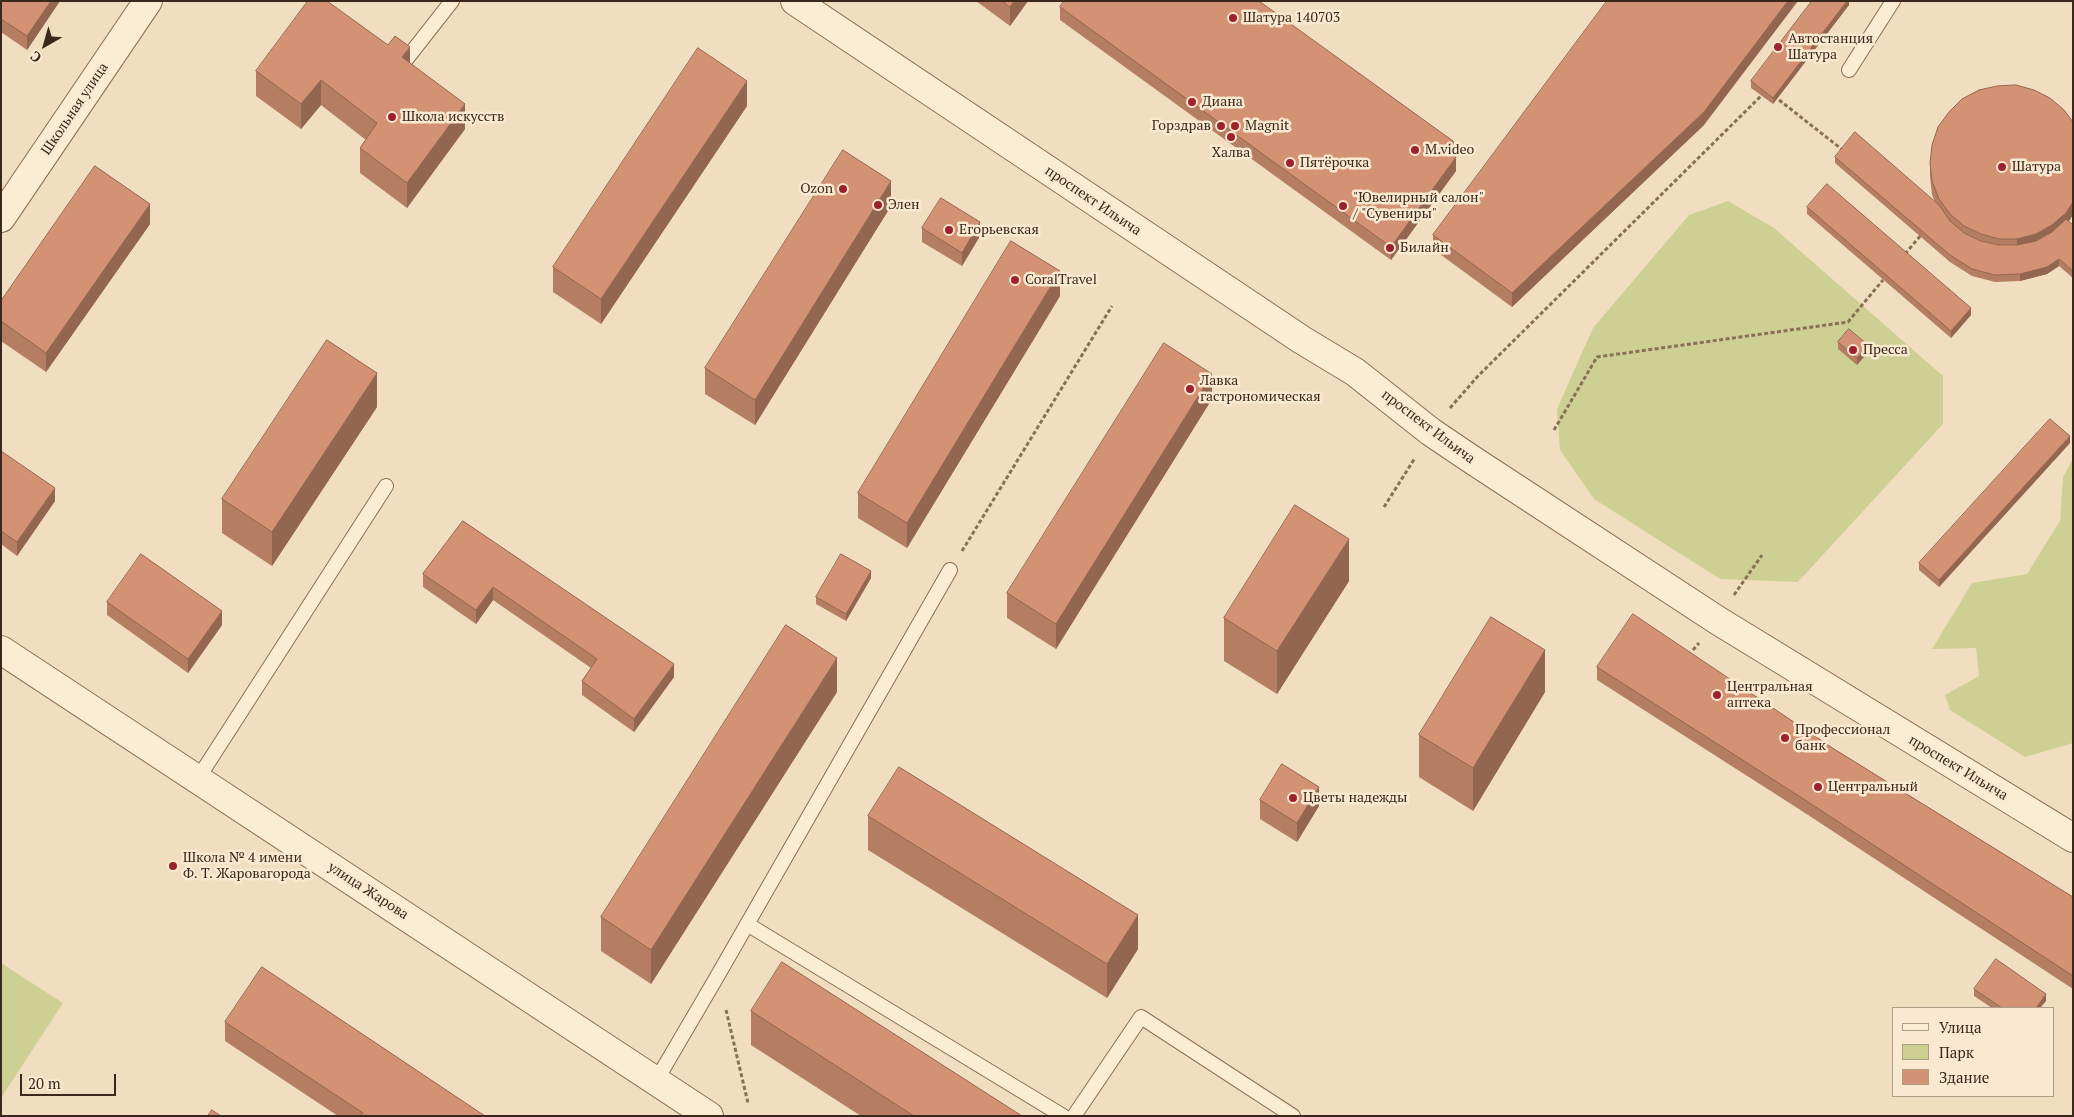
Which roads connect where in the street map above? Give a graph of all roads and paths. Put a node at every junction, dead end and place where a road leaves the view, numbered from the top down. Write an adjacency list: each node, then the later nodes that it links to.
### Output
1 (148, 1): 8 (street, Школьная улица)
2 (452, 1): 5 (lane)
3 (794, 1): 19 (street, проспект Ильича)
4 (1894, 1): 6 (lane)
5 (401, 66)
6 (1849, 70)
7 (1844, 152): 13 (path)
8 (1, 218)
9 (1925, 231): 10 (path)
10 (1904, 257)
11 (1884, 280): 14 (path)
12 (1112, 306): 16 (path)
13 (1469, 386)
14 (1554, 430)
15 (386, 486): 18 (lane)
16 (950, 570): 20 (lane)
17 (1, 650): 18 (street, улица Жарова)
18 (198, 780): 22 (street, улица Жарова)
19 (2072, 836)
20 (747, 924): 21 (lane); 25 (lane)
21 (718, 975): 22 (lane); 23 (path)
22 (656, 1081): 24 (street, улица Жарова)
23 (748, 1103)
24 (709, 1116)
25 (1063, 1116)
26 (1074, 1116): 27 (lane)
27 (1293, 1116)

